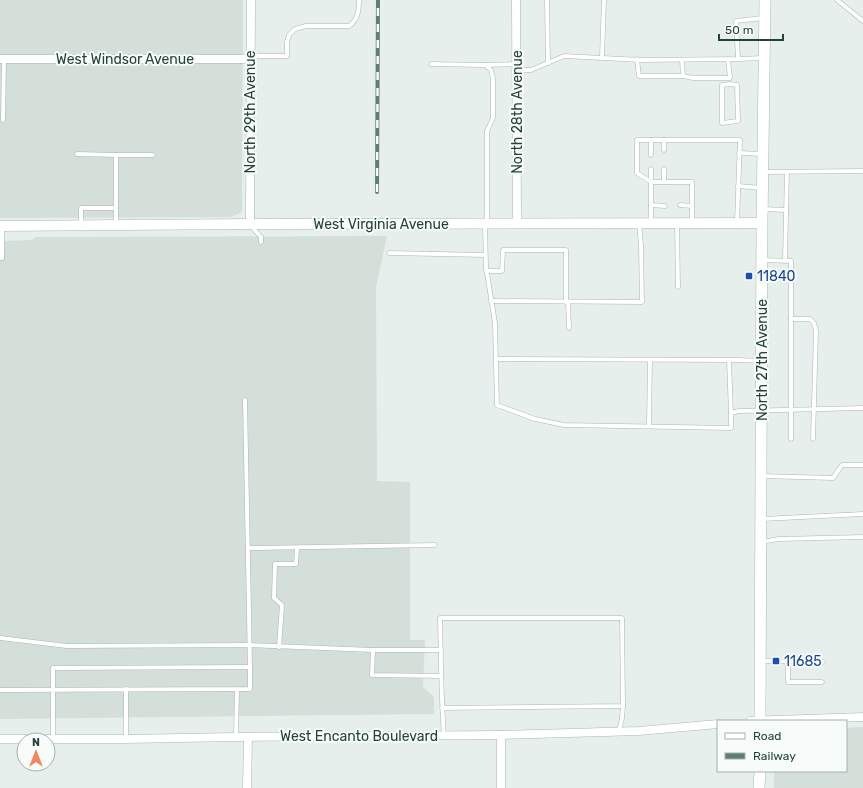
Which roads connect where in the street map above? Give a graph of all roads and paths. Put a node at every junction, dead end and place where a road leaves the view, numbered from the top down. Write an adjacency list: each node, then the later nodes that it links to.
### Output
1 (251, 0): 10 (street, North 29th Avenue)
2 (359, 0): 10 (lane)
3 (516, 0): 21 (street, North 28th Avenue)
4 (547, 0): 18 (lane)
5 (604, 0): 11 (lane)
6 (765, 0): 8 (main road, North 27th Avenue)
7 (837, 0): 9 (lane)
8 (764, 18): 12 (main road, North 27th Avenue); 16 (lane)
9 (863, 21)
10 (251, 57): 13 (street, West Windsor Avenue); 57 (street, North 29th Avenue)
11 (602, 57): 14 (lane); 18 (lane)
12 (764, 58): 16 (lane); 33 (main road, North 27th Avenue)
13 (2, 59): 25 (lane)
14 (637, 59): 17 (lane); 22 (lane)
15 (728, 59): 16 (lane); 17 (lane); 23 (lane)
16 (738, 59)
17 (682, 60): 22 (lane)
18 (548, 63): 21 (lane)
19 (431, 64): 20 (lane)
20 (485, 65): 21 (lane); 58 (lane)
21 (517, 67): 59 (street, North 28th Avenue)
22 (683, 76): 23 (lane)
23 (730, 78): 24 (lane)
24 (730, 84): 24 (lane)
25 (3, 120)
26 (651, 140): 27 (lane); 32 (lane); 40 (lane)
27 (664, 140): 28 (lane); 29 (lane)
28 (664, 150)
29 (739, 152): 33 (lane); 42 (lane)
30 (77, 154): 31 (lane)
31 (116, 154): 34 (lane); 48 (lane)
32 (651, 154)
33 (763, 154): 38 (main road, North 27th Avenue)
34 (153, 155)
35 (651, 169): 40 (lane)
36 (664, 169): 41 (lane)
37 (863, 171): 39 (lane)
38 (763, 172): 39 (lane); 43 (main road, North 27th Avenue)
39 (787, 172): 50 (lane)
40 (651, 182): 41 (lane); 44 (lane)
41 (664, 182): 47 (lane)
42 (738, 186): 43 (lane); 55 (lane)
43 (763, 188): 49 (main road, North 27th Avenue)
44 (651, 205): 46 (lane); 52 (lane)
45 (680, 205): 47 (lane)
46 (665, 206)
47 (692, 206): 54 (lane)
48 (116, 208): 61 (lane); 62 (lane)
49 (762, 209): 50 (lane); 56 (main road, North 27th Avenue)
50 (786, 210): 68 (lane)
51 (639, 223): 52 (street, West Virginia Avenue); 59 (street, West Virginia Avenue); 72 (lane)
52 (651, 223): 53 (street, West Virginia Avenue)
53 (677, 223): 54 (street, West Virginia Avenue); 70 (lane)
54 (692, 223): 55 (street, West Virginia Avenue)
55 (737, 223): 56 (street, West Virginia Avenue)
56 (762, 223): 67 (main road, North 27th Avenue)
57 (250, 224): 58 (street, West Virginia Avenue); 62 (street, West Virginia Avenue); 63 (lane)
58 (486, 224): 59 (street, West Virginia Avenue); 65 (lane)
59 (517, 224)
60 (1, 226): 61 (street, West Virginia Avenue); 66 (lane)
61 (81, 226): 62 (street, West Virginia Avenue)
62 (116, 226)
63 (261, 242)
64 (389, 253): 65 (lane)
65 (485, 255): 69 (lane)
66 (0, 258)
67 (762, 260): 68 (lane); 78 (main road, North 27th Avenue)
68 (785, 260): 73 (lane)
69 (486, 272): 71 (lane); 72 (lane)
70 (678, 286)
71 (491, 301): 72 (lane); 75 (lane)
72 (567, 302): 74 (lane)
73 (791, 319): 80 (lane); 82 (lane)
74 (569, 328)
75 (496, 359): 76 (lane); 85 (lane)
76 (650, 360): 77 (lane); 85 (lane)
77 (729, 360): 78 (lane); 84 (lane)
78 (762, 361): 83 (main road, North 27th Avenue)
79 (245, 400): 95 (lane)
80 (814, 408): 81 (lane); 82 (lane); 87 (lane)
81 (863, 408)
82 (792, 409): 83 (lane); 86 (lane)
83 (762, 410): 84 (lane); 89 (main road, North 27th Avenue)
84 (731, 413): 85 (lane)
85 (649, 426)
86 (791, 439)
87 (814, 439)
88 (863, 466): 89 (lane)
89 (761, 476): 91 (main road, North 27th Avenue)
90 (863, 514): 91 (lane)
91 (761, 519): 93 (main road, North 27th Avenue)
92 (863, 537): 93 (lane)
93 (761, 542): 102 (main road, North 27th Avenue)
94 (435, 545): 96 (lane)
95 (248, 548): 96 (lane); 98 (lane)
96 (297, 548): 99 (lane)
97 (0, 638): 98 (lane)
98 (250, 645): 99 (lane); 105 (lane)
99 (279, 647): 100 (lane)
100 (373, 650): 101 (lane); 106 (lane)
101 (441, 650): 106 (lane); 112 (lane)
102 (760, 660): 103 (lane); 115 (main road, North 27th Avenue)
103 (788, 661): 104 (lane); 107 (lane)
104 (823, 662)
105 (250, 667): 108 (lane); 110 (lane)
106 (441, 676): 113 (lane)
107 (822, 682)
108 (53, 689): 109 (lane); 111 (lane); 118 (lane)
109 (126, 689): 110 (lane); 127 (lane)
110 (237, 689): 122 (lane)
111 (0, 690)
112 (623, 706): 113 (lane); 119 (lane)
113 (442, 708): 121 (lane)
114 (863, 717): 116 (street)
115 (757, 720)
116 (802, 720)
117 (717, 724): 119 (street, West Encanto Boulevard)
118 (53, 732)
119 (619, 732): 120 (street, West Encanto Boulevard)
120 (501, 735): 121 (street, West Encanto Boulevard); 130 (street)
121 (444, 736): 123 (street, West Encanto Boulevard)
122 (236, 737): 123 (street, West Encanto Boulevard); 127 (street, West Encanto Boulevard)
123 (248, 737): 129 (street)
124 (0, 739): 125 (street, West Encanto Boulevard)
125 (16, 739)
126 (56, 739): 127 (street, West Encanto Boulevard)
127 (126, 740)
128 (760, 772): 131 (main road)
129 (247, 788)
130 (501, 788)
131 (760, 788)

